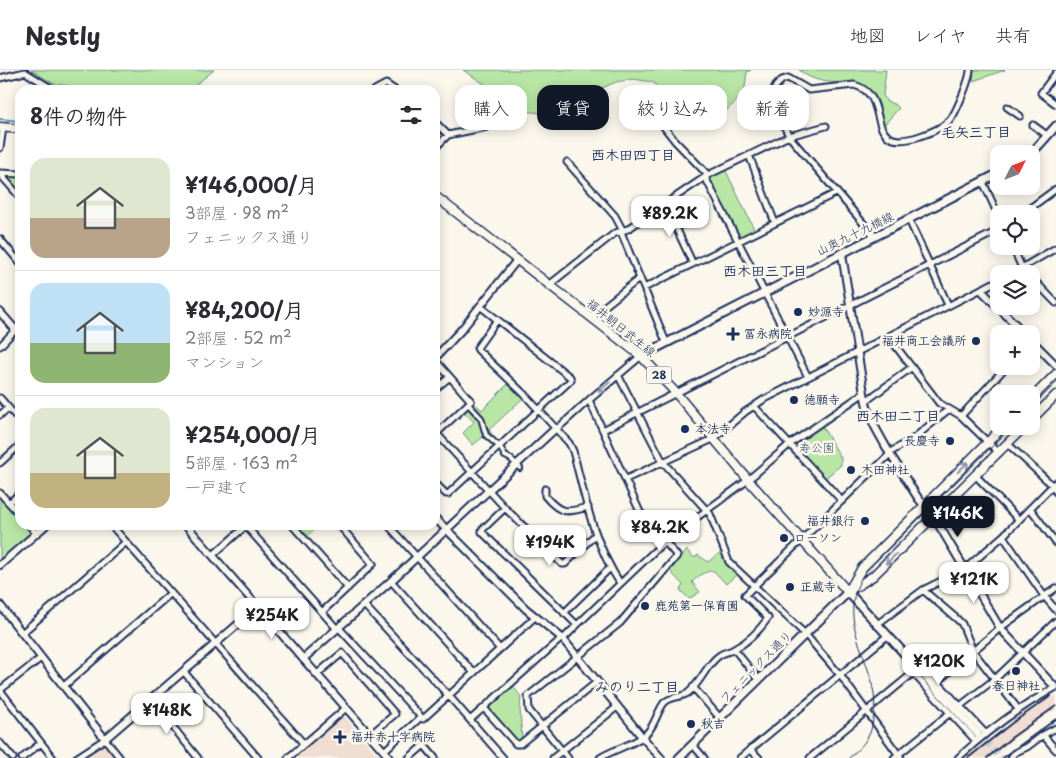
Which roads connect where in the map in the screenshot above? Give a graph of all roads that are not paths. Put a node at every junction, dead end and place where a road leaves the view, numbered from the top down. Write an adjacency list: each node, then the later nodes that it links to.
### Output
1 (970, 70): 17 (street)
2 (1056, 73): 5 (street)
3 (0, 78): 4 (street)
4 (46, 85)
5 (1056, 104)
6 (1007, 107): 7 (street)
7 (1020, 116)
8 (1034, 125): 18 (street)
9 (826, 126): 17 (street)
10 (440, 127): 16 (street)
11 (1, 128): 12 (main road); 21 (street)
12 (15, 129)
13 (1055, 129): 18 (main road)
14 (477, 130): 16 (street)
15 (666, 130): 26 (street)
16 (448, 135): 19 (street)
17 (789, 136): 22 (street); 31 (street)
18 (1048, 136): 20 (main road)
19 (440, 143)
20 (1039, 145)
21 (0, 148)
22 (749, 156): 26 (street); 37 (street)
23 (566, 162): 38 (street)
24 (0, 173): 25 (street); 30 (street)
25 (15, 174)
26 (706, 176): 33 (street); 42 (street)
27 (990, 178): 28 (main road, 山奥九十九橋線)
28 (983, 182): 34 (street); 36 (main road, 山奥九十九橋線)
29 (1056, 189): 35 (street)
30 (15, 192)
31 (836, 193): 37 (street); 40 (street)
32 (440, 200): 46 (main road, 福井朝日武生線 / 28)
33 (664, 204): 38 (street); 47 (street)
34 (994, 205)
35 (1034, 205)
36 (910, 220): 40 (main road, 山奥九十九橋線); 48 (street)
37 (775, 223): 42 (street)
38 (622, 231): 50 (street); 51 (street)
39 (990, 234): 48 (street)
40 (875, 237): 44 (main road, 山奥九十九橋線)
41 (0, 239): 45 (street)
42 (737, 242): 47 (street); 56 (street)
43 (1056, 248): 49 (street)
44 (842, 254): 56 (main road, 山奥九十九橋線); 60 (street)
45 (15, 256)
46 (517, 260): 51 (main road, 福井朝日武生線 / 28); 59 (street)
47 (694, 264): 54 (street)
48 (929, 265): 58 (street); 60 (street)
49 (1027, 265)
50 (640, 278): 54 (street); 62 (street)
51 (549, 285): 62 (main road, 福井朝日武生線 / 28)
52 (990, 285): 55 (street)
53 (1040, 286): 57 (street)
54 (644, 288): 69 (street)
55 (981, 290): 58 (street); 64 (street)
56 (764, 293): 68 (street); 69 (main road, 山奥九十九橋線)
57 (1055, 301)
58 (948, 305): 67 (street)
59 (480, 306): 63 (street); 73 (street)
60 (851, 306): 68 (street); 72 (street)
61 (0, 312): 65 (street)
62 (591, 317): 74 (main road, 福井朝日武生線 / 28)
63 (497, 320): 95 (street); 95 (street)
64 (1016, 325)
65 (15, 327)
66 (15, 333): 70 (street)
67 (888, 336): 72 (street); 77 (street)
68 (786, 337): 82 (street); 85 (street)
69 (666, 342): 74 (main road, 山奥九十九橋線)
70 (0, 346)
71 (1040, 349): 76 (street)
72 (858, 351): 82 (street); 86 (street)
73 (440, 353)
74 (641, 356): 79 (street); 85 (main road, 福井朝日武生線 / 28)
75 (440, 365): 81 (street)
76 (1056, 365)
77 (912, 367): 90 (street); 94 (street)
78 (1056, 374): 84 (main road)
79 (618, 375): 89 (street, one-way to 89); 97 (street)
80 (999, 375): 100 (street)
81 (450, 377): 83 (street); 91 (street)
82 (808, 377): 92 (street)
83 (440, 386)
84 (1040, 390)
85 (675, 392): 97 (street); 107 (main road, 福井朝日武生線 / 28)
86 (864, 393): 90 (street); 109 (street)
87 (1056, 395): 96 (main road)
88 (0, 398): 93 (street)
89 (589, 400): 101 (street); 103 (street)
90 (866, 401): 114 (street)
91 (468, 404): 102 (street); 111 (street)
92 (754, 406): 107 (street); 109 (street)
93 (8, 408): 98 (street); 99 (street)
94 (949, 409): 100 (street); 114 (street)
95 (539, 410): 101 (street); 111 (street)
96 (1040, 411)
97 (638, 412): 103 (street); 115 (street)
98 (0, 415)
99 (15, 416)
100 (961, 416): 108 (street)
101 (556, 428): 117 (street); 132 (street)
102 (440, 430)
103 (603, 430): 120 (street)
104 (995, 435): 108 (main road, フェニックス通り)
105 (1016, 435): 110 (main road, フェニックス通り)
106 (440, 437): 118 (street)
107 (713, 439): 115 (street); 121 (main road, 福井朝日武生線 / 28)
108 (987, 443): 113 (street); 131 (main road, フェニックス通り, one-way to 108)
109 (790, 444): 121 (street); 129 (street)
110 (1008, 444): 113 (main road, フェニックス通り); 122 (street)
111 (500, 447): 117 (street); 118 (street)
112 (15, 450): 116 (street)
113 (999, 453): 119 (main road, フェニックス通り)
114 (890, 454): 129 (street); 131 (street)
115 (663, 462): 120 (street); 136 (street)
116 (0, 463)
117 (518, 467): 125 (street)
118 (472, 472): 123 (street); 125 (street)
119 (976, 476): 137 (main road, フェニックス通り); 138 (street)
120 (626, 479): 155 (street)
121 (748, 480): 136 (street); 153 (main road, 福井朝日武生線 / 28)
122 (1054, 484): 126 (street); 134 (street)
123 (440, 488)
124 (545, 489): 132 (street)
125 (489, 490): 133 (street); 149 (street)
126 (1056, 492)
127 (0, 493): 130 (street)
128 (15, 498): 130 (street)
129 (842, 501): 153 (street)
130 (9, 503): 135 (street)
131 (924, 506): 137 (street); 168 (main road, フェニックス通り)
132 (588, 507): 151 (street)
133 (505, 508): 151 (street); 176 (street)
134 (1030, 508): 138 (street); 156 (street)
135 (15, 510)
136 (708, 510): 155 (street); 164 (street)
137 (934, 517): 161 (street); 168 (main road, フェニックス通り, one-way to 168)
138 (1019, 520): 152 (street)
139 (440, 523): 149 (street)
140 (33, 530): 150 (street)
141 (40, 530): 150 (street)
142 (115, 530): 154 (street)
143 (190, 530): 157 (street)
144 (240, 530): 157 (street)
145 (250, 530): 175 (street)
146 (296, 530): 165 (street)
147 (343, 530): 165 (street)
148 (392, 530): 158 (street)
149 (446, 530): 158 (street); 177 (street)
150 (36, 533): 159 (street)
151 (595, 535): 160 (street)
152 (1003, 536): 161 (street); 170 (street)
153 (801, 541): 164 (street); 168 (main road, 福井朝日武生線 / 28)
154 (126, 542): 169 (street); 183 (street)
155 (664, 542): 163 (street); 192 (street)
156 (1056, 543)
157 (213, 555): 173 (street)
158 (416, 557): 162 (street); 188 (street)
159 (0, 565)
160 (610, 568): 163 (street); 176 (street)
161 (965, 569): 167 (street); 182 (street)
162 (391, 581): 172 (street); 197 (street)
163 (620, 583): 180 (street)
164 (754, 585): 184 (street); 189 (street)
165 (348, 588): 175 (street)
166 (1056, 588): 170 (street)
167 (923, 590): 179 (street); 190 (street)
168 (848, 592): 179 (main road); 184 (main road, フェニックス通り)
169 (171, 594): 187 (street); 205 (street)
170 (1044, 596): 174 (street); 182 (street)
171 (0, 605): 183 (street)
172 (364, 605): 181 (street); 209 (street)
173 (258, 607): 187 (street); 194 (street)
174 (1056, 610)
175 (322, 612): 181 (street)
176 (564, 613): 180 (street)
177 (535, 617): 186 (street); 188 (street)
178 (1056, 621): 191 (street)
179 (876, 624): 185 (main road)
180 (577, 625): 186 (street)
181 (338, 628): 194 (street); 218 (street)
182 (1000, 628): 190 (street); 191 (street)
183 (22, 633): 193 (street)
184 (805, 634): 200 (street); 202 (main road, フェニックス通り)
185 (887, 636): 195 (main road); 200 (street)
186 (562, 638): 192 (street); 214 (street)
187 (216, 644): 196 (street); 230 (street)
188 (500, 649): 197 (street)
189 (734, 650): 202 (street); 206 (street)
190 (973, 651): 201 (street); 204 (street)
191 (1023, 652): 201 (street); 207 (street)
192 (578, 657): 203 (street); 221 (street)
193 (41, 658): 205 (street); 208 (street)
194 (303, 659): 199 (street)
195 (910, 662): 198 (street); 204 (street); 225 (main road)
196 (184, 672): 210 (street); 243 (street)
197 (474, 672): 209 (street)
198 (913, 673): 216 (street); 217 (street)
199 (317, 674): 213 (street); 224 (street)
200 (840, 676): 216 (street); 233 (street)
201 (995, 679): 211 (street); 215 (street)
202 (759, 680): 219 (main road, フェニックス通り)
203 (598, 682): 212 (street); 221 (street)
204 (937, 682): 211 (street)
205 (64, 686): 227 (street)
206 (693, 687): 219 (street); 226 (street)
207 (1056, 687): 215 (street)
208 (0, 690): 228 (street)
209 (448, 696): 218 (street); 220 (street)
210 (151, 700): 227 (street); 242 (street)
211 (960, 706): 225 (street)
212 (617, 707): 226 (street); 232 (street)
213 (346, 708): 224 (street); 230 (street)
214 (484, 708): 220 (street); 221 (street)
215 (1018, 709): 225 (street)
216 (867, 711): 236 (street); 257 (street)
217 (950, 713): 225 (street); 236 (street)
218 (421, 717): 235 (street)
219 (720, 718): 231 (main road, フェニックス通り)
220 (470, 720): 248 (street)
221 (542, 726): 232 (street)
222 (1056, 728): 223 (street)
223 (1043, 734): 234 (street); 259 (street)
224 (370, 735): 235 (street)
225 (980, 736): 258 (street)
226 (643, 738): 251 (street); 252 (street)
227 (106, 739): 240 (street); 241 (street)
228 (41, 742): 238 (street); 239 (street)
229 (0, 743): 237 (street)
230 (304, 744): 244 (street)
231 (693, 745): 253 (main road, フェニックス通り); 254 (street)
232 (562, 750): 249 (street); 250 (street)
233 (750, 750): 255 (street); 256 (street)
234 (1056, 750)
235 (384, 751): 245 (street)
236 (898, 757)
237 (13, 758)
238 (22, 758)
239 (53, 758)
240 (76, 758)
241 (120, 758)
242 (198, 758)
243 (258, 758)
244 (288, 758)
245 (390, 758)
246 (409, 758): 247 (street)
247 (435, 758)
248 (503, 758)
249 (553, 758)
250 (568, 758)
251 (600, 758)
252 (661, 758)
253 (679, 758)
254 (704, 758)
255 (740, 758)
256 (759, 758)
257 (810, 758)
258 (958, 758)
259 (1011, 758)

